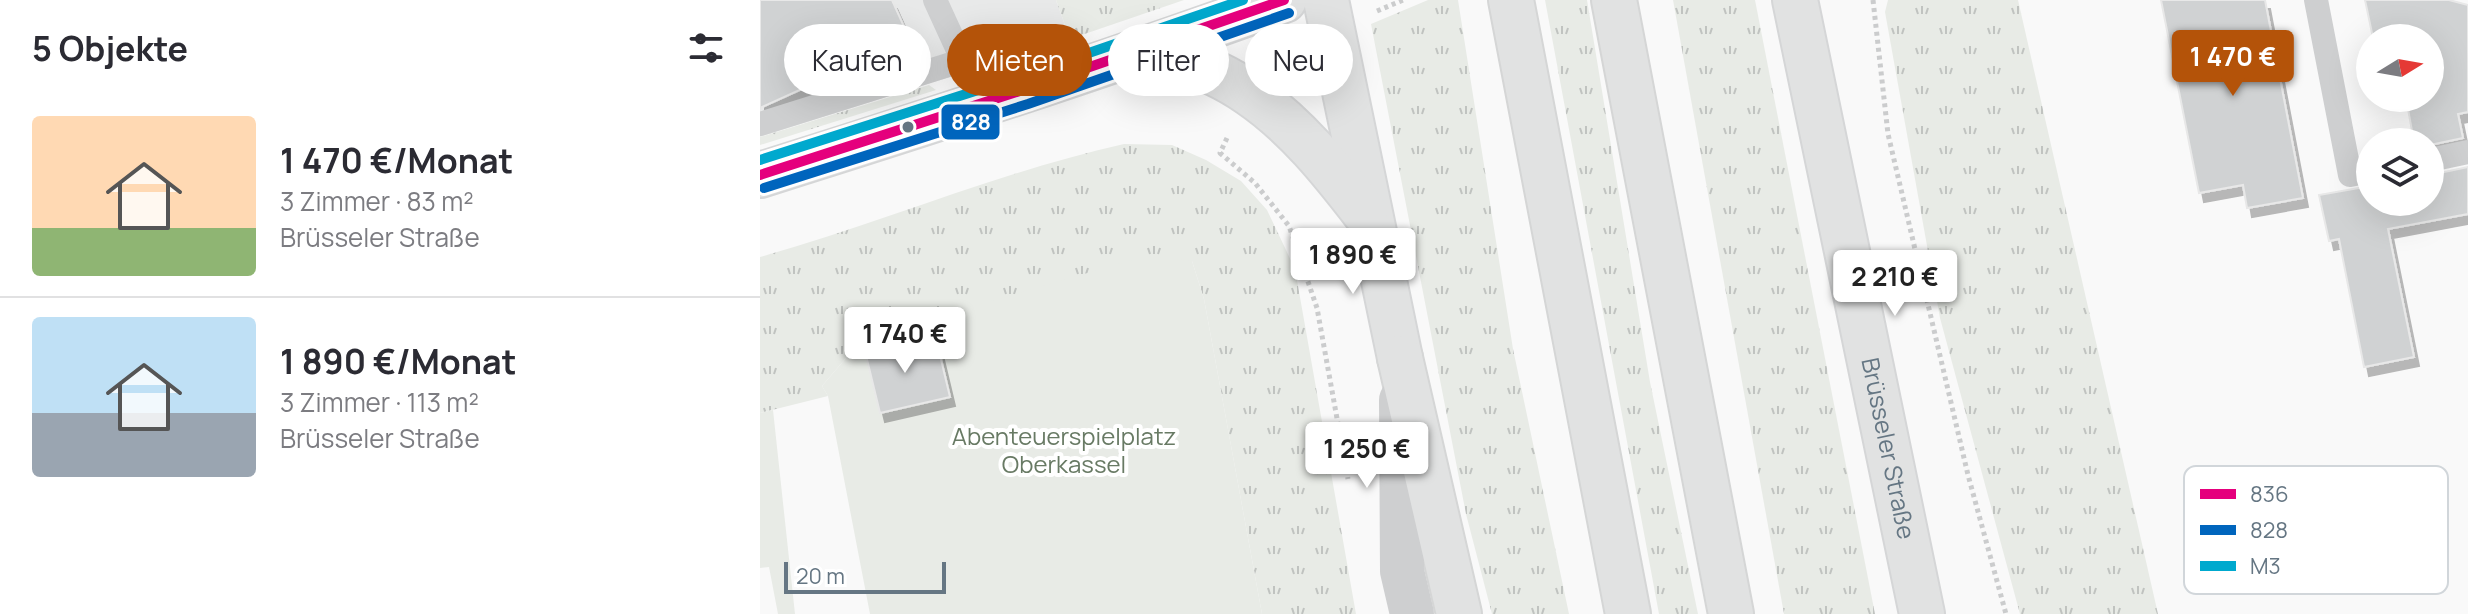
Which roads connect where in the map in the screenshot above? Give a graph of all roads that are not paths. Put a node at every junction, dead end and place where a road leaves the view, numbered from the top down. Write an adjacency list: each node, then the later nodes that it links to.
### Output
1 (935, 0): 9 (lane)
2 (1284, 0): 8 (main road)
3 (1326, 0): 18 (main road)
4 (1511, 0): 22 (main road)
5 (1614, 0): 23 (main road)
6 (2316, 0): 16 (lane)
7 (1802, 12): 24 (main road, Brüsseler Straße)
8 (1218, 24)
9 (947, 26)
10 (947, 63): 13 (lane)
11 (1229, 81): 18 (main road)
12 (1005, 96): 17 (main road)
13 (760, 124)
14 (2468, 152): 15 (lane)
15 (2444, 157)
16 (2356, 174)
17 (760, 175)
18 (1371, 221): 19 (main road)
19 (1400, 358): 20 (street); 21 (main road)
20 (1412, 614)
21 (1459, 614)
22 (1628, 614)
23 (1731, 614)
24 (1922, 614)

